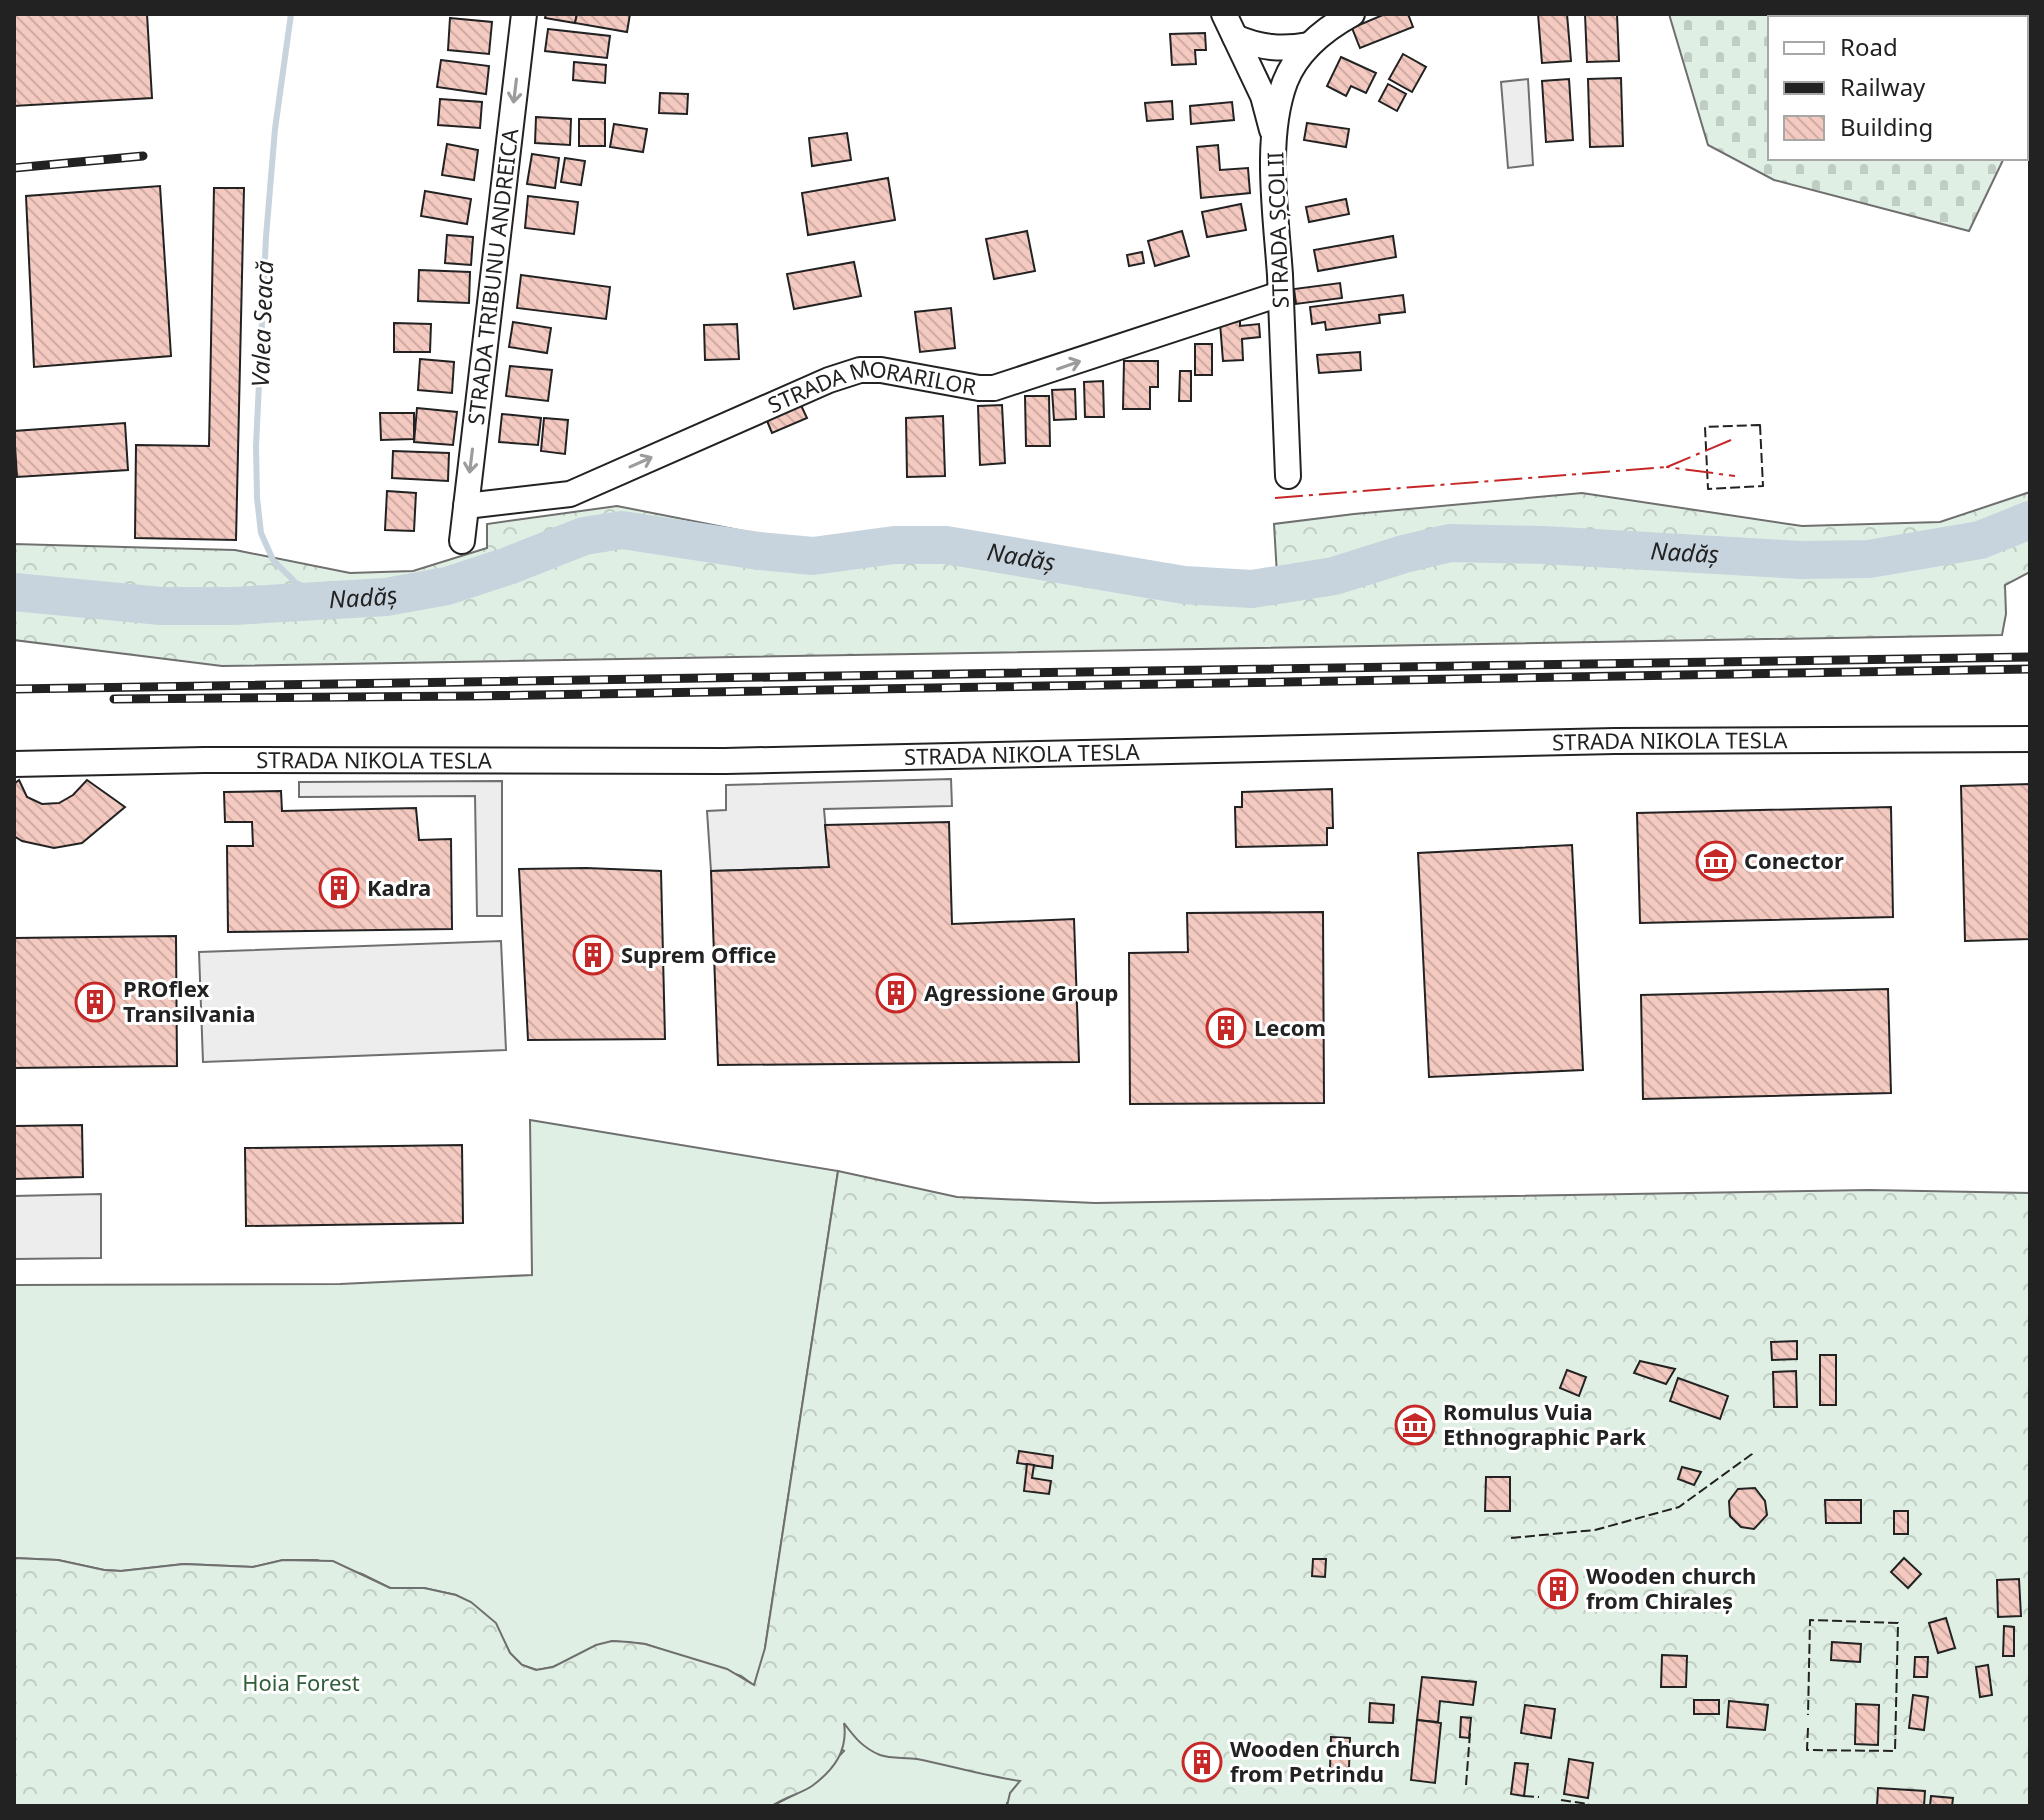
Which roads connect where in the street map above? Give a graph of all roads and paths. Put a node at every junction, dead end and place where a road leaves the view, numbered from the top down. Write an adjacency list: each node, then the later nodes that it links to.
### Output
1 (524, 14): 9 (street, STRADA TRIBUNU ANDREICA, one-way to 9)
2 (1224, 14): 4 (street)
3 (1352, 14): 5 (street, STRADA ȘCOLII)
4 (1235, 37): 5 (street); 6 (street)
5 (1309, 45): 6 (street, STRADA ȘCOLII)
6 (1274, 141): 7 (street, STRADA ȘCOLII)
7 (1280, 294): 8 (street, STRADA ȘCOLII); 9 (street, STRADA MORARILOR, one-way to 7)
8 (1288, 476)
9 (466, 506): 10 (street, STRADA TRIBUNU ANDREICA)
10 (462, 541)
11 (2030, 739): 12 (street, STRADA NIKOLA TESLA)
12 (14, 764)

